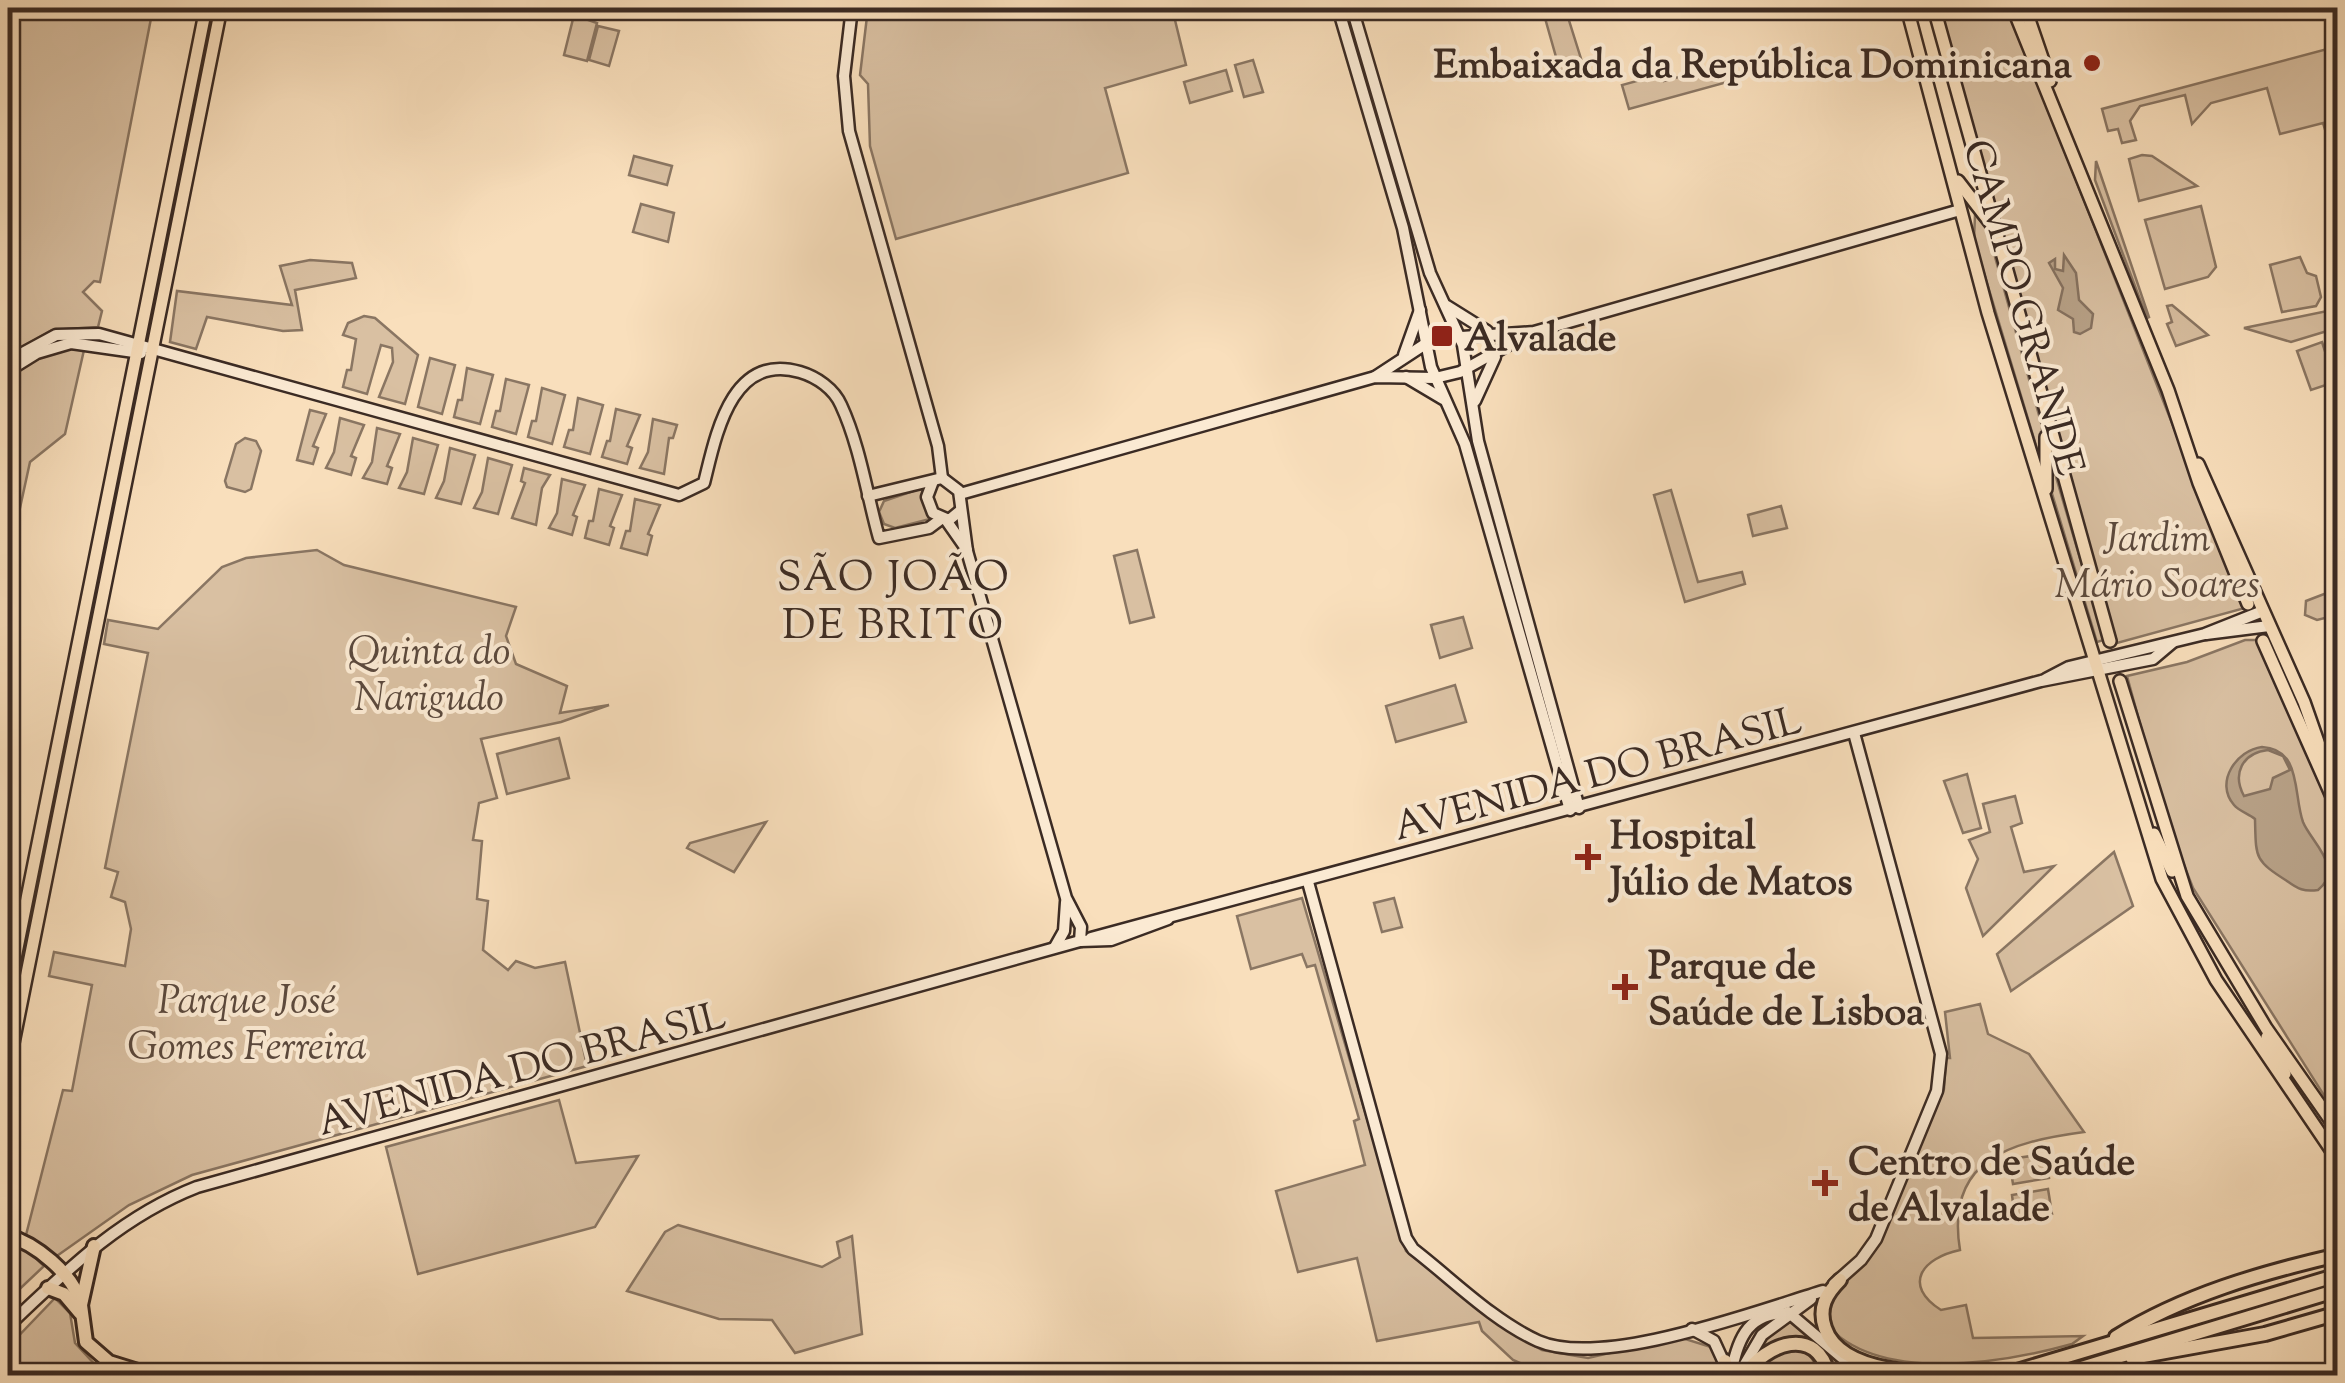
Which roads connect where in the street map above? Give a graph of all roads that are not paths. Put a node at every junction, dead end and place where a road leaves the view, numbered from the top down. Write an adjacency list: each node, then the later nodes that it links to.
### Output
1 (206, 8): 24 (main road)
2 (221, 8): 26 (main road)
3 (852, 8): 38 (street)
4 (1338, 8): 11 (street)
5 (1352, 8): 11 (street)
6 (1907, 8): 13 (main road, CAMPO GRANDE)
7 (1934, 8): 12 (main road, CAMPO GRANDE)
8 (2014, 8): 10 (main road)
9 (2025, 8): 10 (main road)
10 (2054, 100): 37 (main road)
11 (1376, 110): 18 (street); 19 (street)
12 (1977, 171): 14 (main road); 16 (main road, CAMPO GRANDE)
13 (1955, 178): 14 (main road); 15 (main road, CAMPO GRANDE)
14 (1974, 204): 15 (main road); 16 (main road); 17 (main road)
15 (1960, 210): 17 (main road, CAMPO GRANDE); 20 (street)
16 (1992, 225): 36 (main road, CAMPO GRANDE)
17 (1966, 230): 41 (main road, CAMPO GRANDE)
18 (1444, 304): 21 (street); 22 (street)
19 (1420, 309): 23 (street); 27 (street)
20 (1534, 332): 21 (street); 25 (street)
21 (1498, 334): 22 (street)
22 (1459, 335): 23 (street); 29 (street)
23 (1426, 343): 27 (street); 33 (street)
24 (137, 349): 26 (street); 28 (street); 30 (street); 55 (main road)
25 (1502, 349): 29 (street); 35 (street)
26 (152, 352): 40 (street); 56 (main road)
27 (1404, 357): 32 (street)
28 (8, 361)
29 (1468, 368): 33 (street); 35 (street)
30 (8, 372)
31 (1402, 375): 32 (street); 33 (street); 34 (street)
32 (1374, 376): 39 (street)
33 (1435, 378): 34 (street)
34 (1444, 400): 44 (street)
35 (1474, 404): 44 (street)
36 (2043, 413): 41 (main road); 51 (main road, CAMPO GRANDE)
37 (2190, 452): 46 (main road); 47 (main road)
38 (938, 480): 39 (street); 40 (street); 43 (street)
39 (960, 494): 42 (street)
40 (868, 496): 43 (street)
41 (2046, 500): 52 (main road, CAMPO GRANDE)
42 (960, 511): 43 (street); 45 (street)
43 (944, 520): 45 (street)
44 (1495, 530): 57 (street); 61 (street)
45 (967, 551): 67 (street)
46 (2248, 604)
47 (2263, 611): 48 (main road); 49 (street)
48 (2270, 626): 49 (street); 60 (main road)
49 (2206, 634): 52 (street, AVENIDA DO BRASIL)
50 (2263, 641): 62 (main road)
51 (2110, 642)
52 (2097, 666): 54 (street, AVENIDA DO BRASIL); 63 (main road, CAMPO GRANDE)
53 (2120, 681): 66 (main road)
54 (1854, 733): 61 (street, AVENIDA DO BRASIL); 81 (street)
55 (51, 777): 56 (main road); 58 (main road)
56 (66, 780): 59 (main road)
57 (1562, 785): 61 (street); 64 (street)
58 (48, 793): 59 (main road); 70 (main road)
59 (62, 796): 72 (main road)
60 (2338, 799)
61 (1574, 809): 64 (street, AVENIDA DO BRASIL)
62 (2338, 810)
63 (2140, 811): 66 (main road); 73 (main road, CAMPO GRANDE)
64 (1552, 815): 65 (street, AVENIDA DO BRASIL)
65 (1308, 882): 68 (street, AVENIDA DO BRASIL); 90 (street)
66 (2187, 896): 71 (main road)
67 (1066, 904): 68 (street); 69 (street)
68 (1084, 940): 69 (street, AVENIDA DO BRASIL)
69 (1049, 950): 77 (street, AVENIDA DO BRASIL)
70 (8, 993)
71 (2266, 1028): 73 (main road); 74 (main road)
72 (8, 1068)
73 (2292, 1089): 75 (main road, CAMPO GRANDE)
74 (2338, 1131)
75 (2338, 1160)
76 (8, 1236): 79 (highway)
77 (94, 1246): 79 (street, AVENIDA DO BRASIL); 85 (highway)
78 (2338, 1255): 91 (highway)
79 (62, 1274): 82 (street, AVENIDA DO BRASIL); 85 (highway)
80 (2338, 1275): 86 (highway)
81 (1840, 1280): 84 (street); 93 (highway)
82 (48, 1288): 85 (highway); 89 (street, AVENIDA DO BRASIL)
83 (2338, 1290): 86 (highway)
84 (1785, 1308): 88 (street); 92 (street); 93 (street); 98 (street)
85 (81, 1310): 97 (highway)
86 (2234, 1313): 91 (highway)
87 (2338, 1313): 91 (highway)
88 (1715, 1322): 90 (street); 92 (street)
89 (8, 1326)
90 (1686, 1329): 92 (street)
91 (2103, 1353): 94 (highway); 100 (highway)
92 (1725, 1368)
93 (1901, 1371): 94 (highway)
94 (2003, 1375)
95 (56, 1376): 96 (highway)
96 (140, 1376)
97 (154, 1376)
98 (1741, 1376): 99 (highway)
99 (1829, 1376)
100 (2055, 1376)

